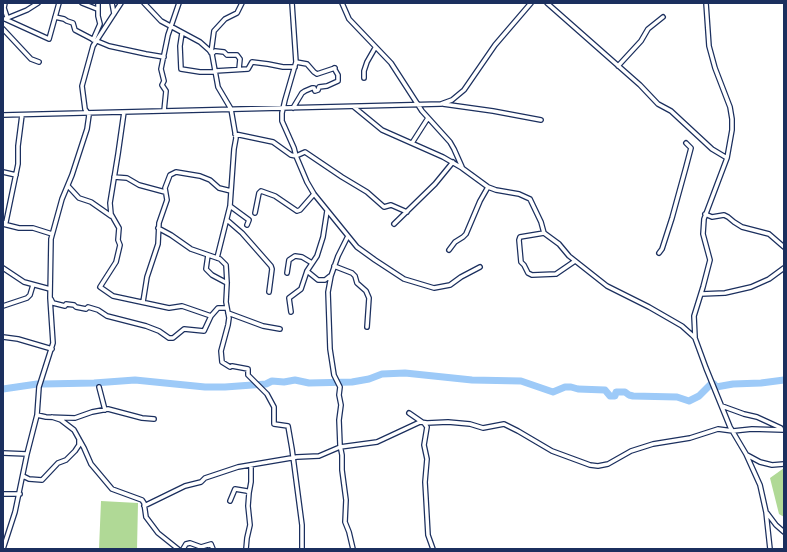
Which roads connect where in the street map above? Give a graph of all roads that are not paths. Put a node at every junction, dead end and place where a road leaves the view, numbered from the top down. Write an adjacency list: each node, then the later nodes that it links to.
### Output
1 (5, 3): 20 (street)
2 (38, 3): 20 (street)
3 (59, 3): 18 (street)
4 (82, 3): 16 (street)
5 (98, 3): 16 (street)
6 (112, 3): 17 (street)
7 (121, 3): 17 (street)
8 (144, 3): 21 (street)
9 (179, 3): 21 (street)
10 (242, 3): 26 (street)
11 (292, 3): 29 (street)
12 (342, 3): 25 (street)
13 (531, 3): 35 (street)
14 (547, 3): 30 (street)
15 (706, 3): 52 (street)
16 (98, 9): 24 (street)
17 (114, 15): 24 (street)
18 (55, 17): 20 (street); 24 (street)
19 (662, 17): 30 (street)
20 (5, 19)
21 (170, 27): 23 (street); 27 (street)
22 (3, 29): 28 (street)
23 (182, 33): 26 (street); 33 (street)
24 (96, 41): 27 (street); 43 (street)
25 (375, 48): 34 (street); 36 (street)
26 (211, 54): 32 (street); 33 (street)
27 (164, 57): 41 (street)
28 (39, 62)
29 (296, 62): 31 (street); 39 (street)
30 (618, 66): 52 (street)
31 (295, 67): 32 (street); 38 (street)
32 (239, 69): 33 (street)
33 (216, 72): 40 (street)
34 (364, 78)
35 (441, 104): 36 (street); 47 (street)
36 (418, 105): 37 (street); 46 (street)
37 (354, 107): 39 (street); 49 (street)
38 (283, 108): 39 (street); 40 (street); 51 (street)
39 (293, 108)
40 (231, 109): 41 (street); 48 (street)
41 (164, 111): 42 (street)
42 (124, 112): 43 (street); 55 (street)
43 (88, 113): 45 (street); 60 (street)
44 (3, 115): 45 (street)
45 (22, 115): 57 (street)
46 (428, 118): 49 (street); 54 (street)
47 (541, 120)
48 (235, 134): 51 (street); 62 (street)
49 (412, 143): 53 (street)
50 (686, 143): 81 (street)
51 (296, 156): 64 (street); 67 (street)
52 (727, 158): 69 (street)
53 (453, 162): 54 (street); 67 (street)
54 (462, 168): 61 (street)
55 (115, 169): 58 (street); 59 (street)
56 (3, 172): 57 (street)
57 (16, 175): 72 (street)
58 (114, 178): 59 (street); 70 (street)
59 (127, 178): 63 (street)
60 (68, 186): 70 (street); 77 (street)
61 (488, 186): 76 (street); 80 (street)
62 (231, 191): 63 (street); 65 (street)
63 (165, 192): 75 (street)
64 (314, 194): 66 (street); 68 (street)
65 (230, 206): 71 (street); 74 (street)
66 (327, 211): 78 (street); 85 (street)
67 (407, 212): 73 (street)
68 (254, 214)
69 (705, 214): 79 (street); 97 (street)
70 (112, 217): 99 (street)
71 (227, 220): 83 (street); 96 (street)
72 (3, 224): 77 (street)
73 (394, 224)
74 (247, 225)
75 (158, 228): 82 (street); 99 (street)
76 (544, 233): 84 (street); 84 (street)
77 (52, 234): 95 (street)
78 (348, 236): 86 (street); 87 (street)
79 (784, 247)
80 (449, 250)
81 (659, 253)
82 (208, 255): 83 (street); 93 (street)
83 (217, 258): 93 (street)
84 (575, 261): 108 (street)
85 (312, 263): 90 (street); 91 (street)
86 (334, 266): 92 (street); 105 (street)
87 (480, 267)
88 (3, 268): 94 (street)
89 (784, 268): 97 (street)
90 (307, 271): 92 (street); 102 (street)
91 (287, 273)
92 (331, 276): 121 (street)
93 (227, 283): 101 (street)
94 (33, 285): 95 (street); 100 (street)
95 (50, 290): 98 (street)
96 (269, 292)
97 (701, 294): 108 (street)
98 (50, 298): 104 (street); 109 (street)
99 (144, 302): 104 (street)
100 (3, 306)
101 (226, 308): 103 (street); 104 (street)
102 (291, 312)
103 (228, 313): 106 (street); 125 (street)
104 (211, 316)
105 (367, 327)
106 (280, 329)
107 (3, 337): 109 (street)
108 (695, 338): 111 (street)
109 (52, 349): 114 (street)
110 (99, 387): 112 (street)
111 (721, 406): 118 (street); 119 (street)
112 (105, 410): 115 (street); 116 (street)
113 (409, 413): 117 (street)
114 (37, 415): 115 (street); 123 (street)
115 (52, 417): 120 (street)
116 (154, 419)
117 (424, 423): 119 (street); 121 (street); 143 (street)
118 (784, 430): 119 (street)
119 (732, 431): 124 (street)
120 (79, 438): 128 (street); 133 (street)
121 (340, 447): 125 (street); 142 (street)
122 (3, 453): 123 (street)
123 (27, 454): 128 (street)
124 (746, 454): 126 (street); 134 (street)
125 (293, 458): 127 (street); 141 (street)
126 (784, 464)
127 (251, 466): 129 (street); 133 (street)
128 (23, 476): 131 (street)
129 (249, 493): 132 (street); 140 (street)
130 (3, 494): 131 (street)
131 (20, 494): 136 (street)
132 (230, 501)
133 (144, 506): 137 (street)
134 (766, 512): 135 (street); 144 (street)
135 (784, 532)
136 (3, 549)
137 (178, 549)
138 (183, 549): 139 (street)
139 (213, 549)
140 (246, 549)
141 (302, 549)
142 (353, 549)
143 (433, 549)
144 (770, 549)

